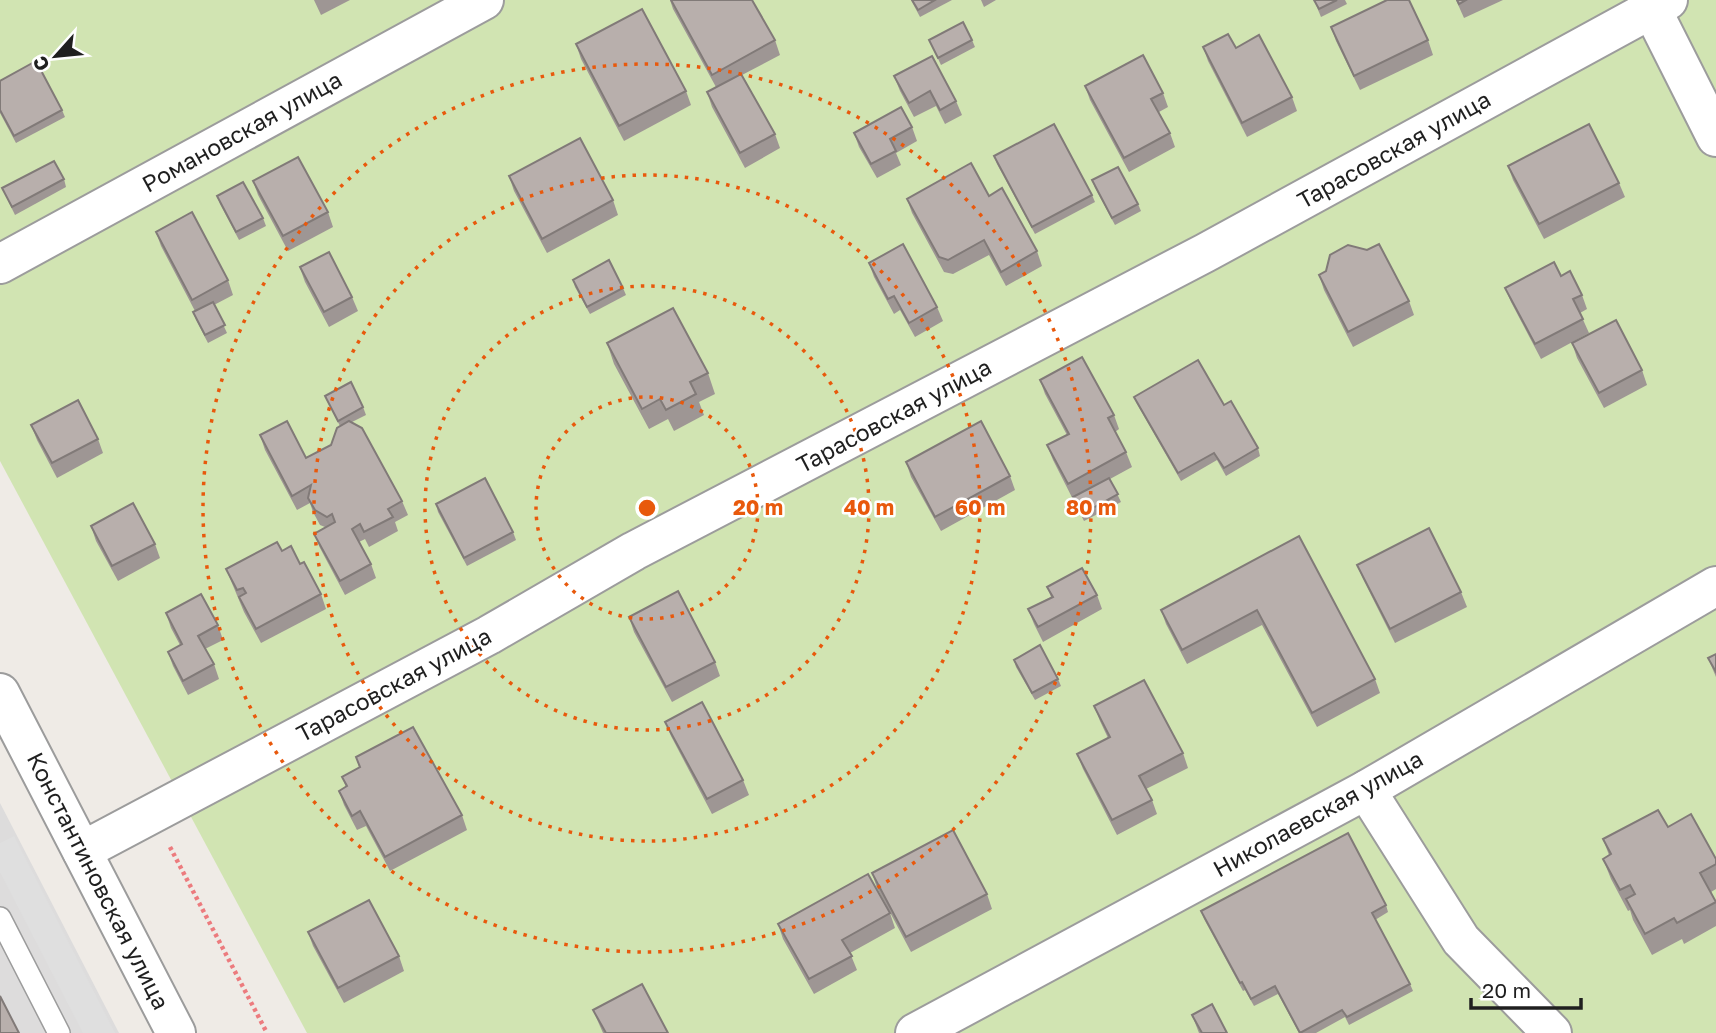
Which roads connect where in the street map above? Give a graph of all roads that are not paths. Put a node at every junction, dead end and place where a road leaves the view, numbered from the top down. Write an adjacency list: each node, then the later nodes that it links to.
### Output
1 (484, 0): 4 (street, Романовская улица)
2 (1656, 3): 3 (street); 8 (street, Тарасовская улица)
3 (1716, 137)
4 (0, 264)
5 (1716, 586): 7 (street, Николаевская улица)
6 (0, 693): 8 (street, Константиновская улица)
7 (1366, 790): 12 (street, Николаевская улица); 13 (street)
8 (82, 851): 11 (street, Константиновская улица)
9 (0, 918): 10 (lane)
10 (59, 1033)
11 (176, 1033)
12 (915, 1033)
13 (1552, 1033)

